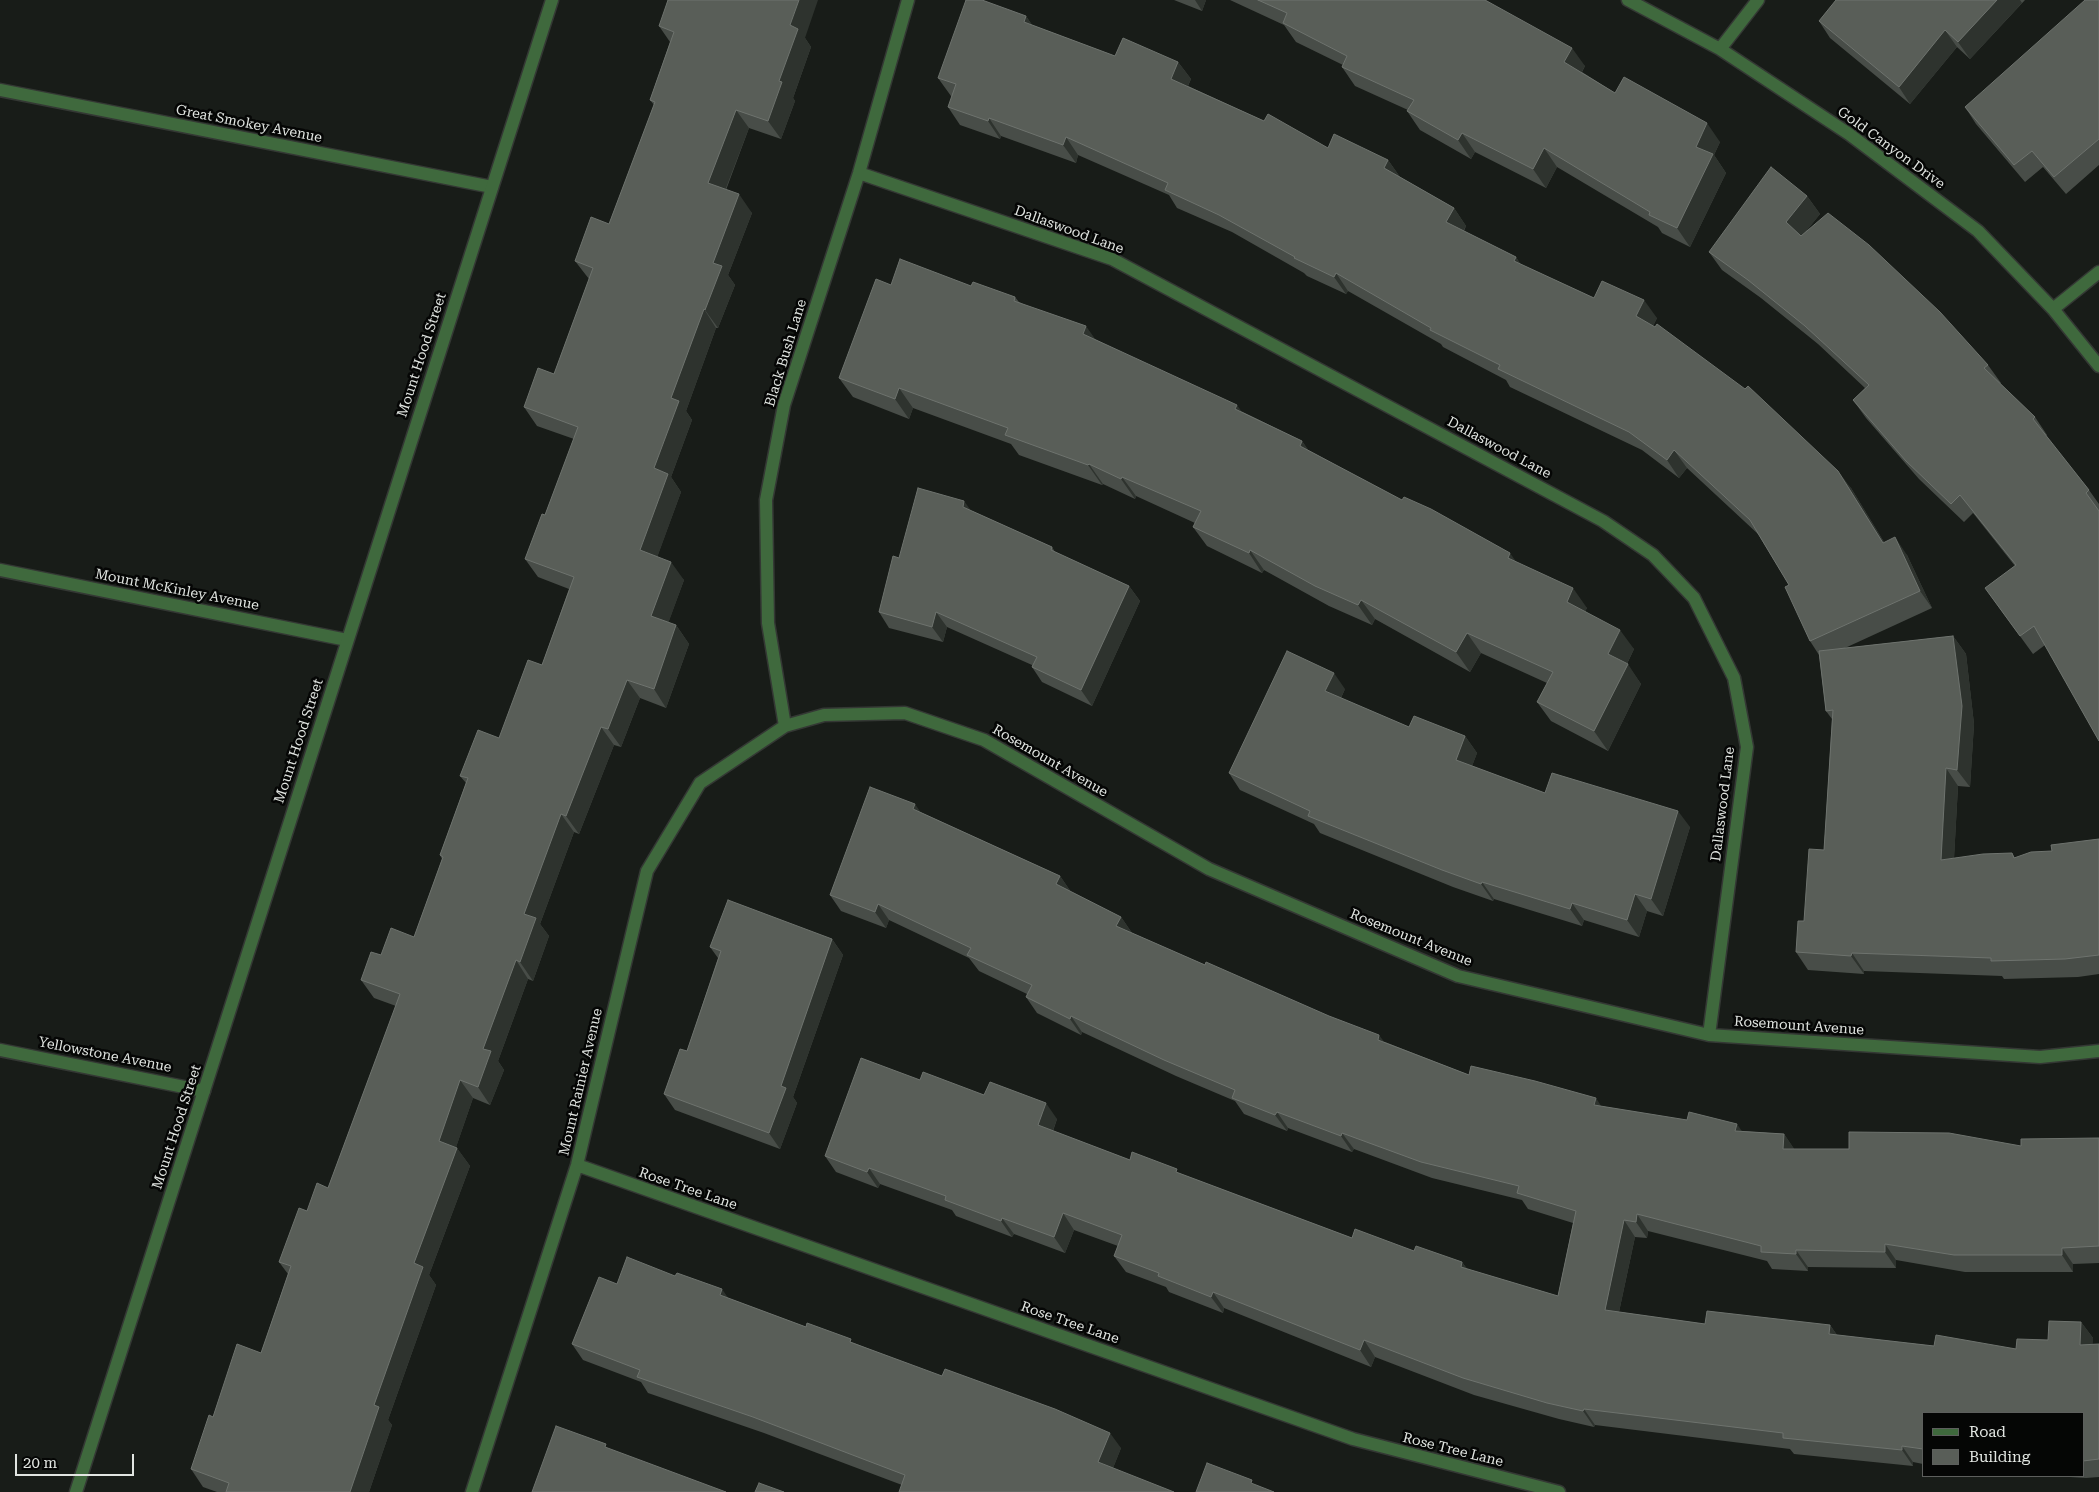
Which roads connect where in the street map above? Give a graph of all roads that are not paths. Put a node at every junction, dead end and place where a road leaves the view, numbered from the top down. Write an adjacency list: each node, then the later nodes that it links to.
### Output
1 (552, 0): 8 (street, Mount Hood Street)
2 (908, 0): 7 (street, Black Bush Lane)
3 (1628, 0): 5 (street, Gold Canyon Drive)
4 (1758, 0): 5 (street)
5 (1720, 49): 10 (street, Gold Canyon Drive)
6 (0, 90): 8 (street, Great Smokey Avenue)
7 (859, 173): 14 (street, Black Bush Lane); 15 (street, Dallaswood Lane)
8 (492, 187): 13 (street, Mount Hood Street)
9 (2099, 272): 10 (street)
10 (2053, 309): 11 (street, Gold Canyon Drive)
11 (2099, 366)
12 (0, 570): 13 (street, Mount McKinley Avenue)
13 (347, 640): 18 (street, Mount Hood Street)
14 (786, 726): 15 (street, Rosemount Avenue); 19 (street, Mount Rainier Avenue)
15 (1709, 1035): 17 (street, Rosemount Avenue)
16 (0, 1050): 18 (street, Yellowstone Avenue)
17 (2099, 1052)
18 (204, 1090): 20 (street, Mount Hood Street)
19 (577, 1165): 21 (street, Mount Rainier Avenue); 22 (street, Rose Tree Lane)
20 (76, 1492)
21 (472, 1492)
22 (1559, 1492)

